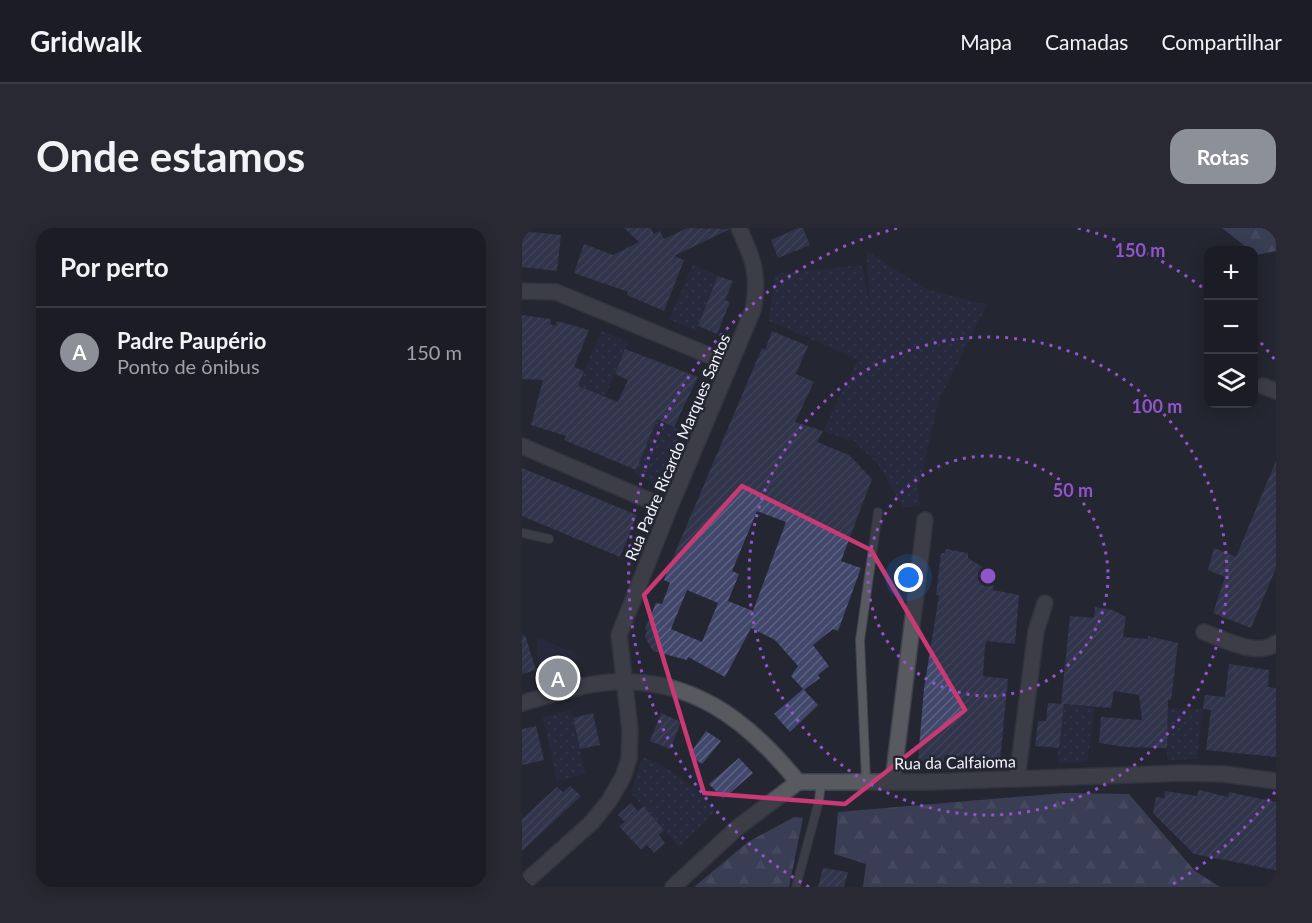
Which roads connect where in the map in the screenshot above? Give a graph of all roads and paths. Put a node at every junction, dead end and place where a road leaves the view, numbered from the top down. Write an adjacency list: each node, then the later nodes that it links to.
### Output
1 (739, 228): 3 (street, Rua Padre Ricardo Marques Santos)
2 (522, 291): 3 (street)
3 (730, 364): 5 (street, Rua Padre Ricardo Marques Santos)
4 (522, 446): 5 (street)
5 (669, 509): 13 (street, Rua Padre Ricardo Marques Santos)
6 (878, 512): 17 (lane)
7 (925, 520): 18 (street)
8 (522, 533): 9 (lane)
9 (549, 539)
10 (1046, 603): 15 (street)
11 (1204, 632): 12 (street)
12 (1276, 643)
13 (626, 681): 14 (street); 19 (street); 21 (street, Rua Padre Ricardo Marques Santos)
14 (522, 703)
15 (1017, 779): 16 (street, Rua da Calfaioma); 18 (street, Rua da Calfaioma)
16 (1276, 780)
17 (866, 781): 18 (street, Rua da Calfaioma); 20 (street, Rua da Calfaioma)
18 (893, 781)
19 (798, 782): 20 (street, Rua da Calfaioma); 22 (street)
20 (821, 782): 23 (lane)
21 (522, 885)
22 (673, 887)
23 (796, 887)

